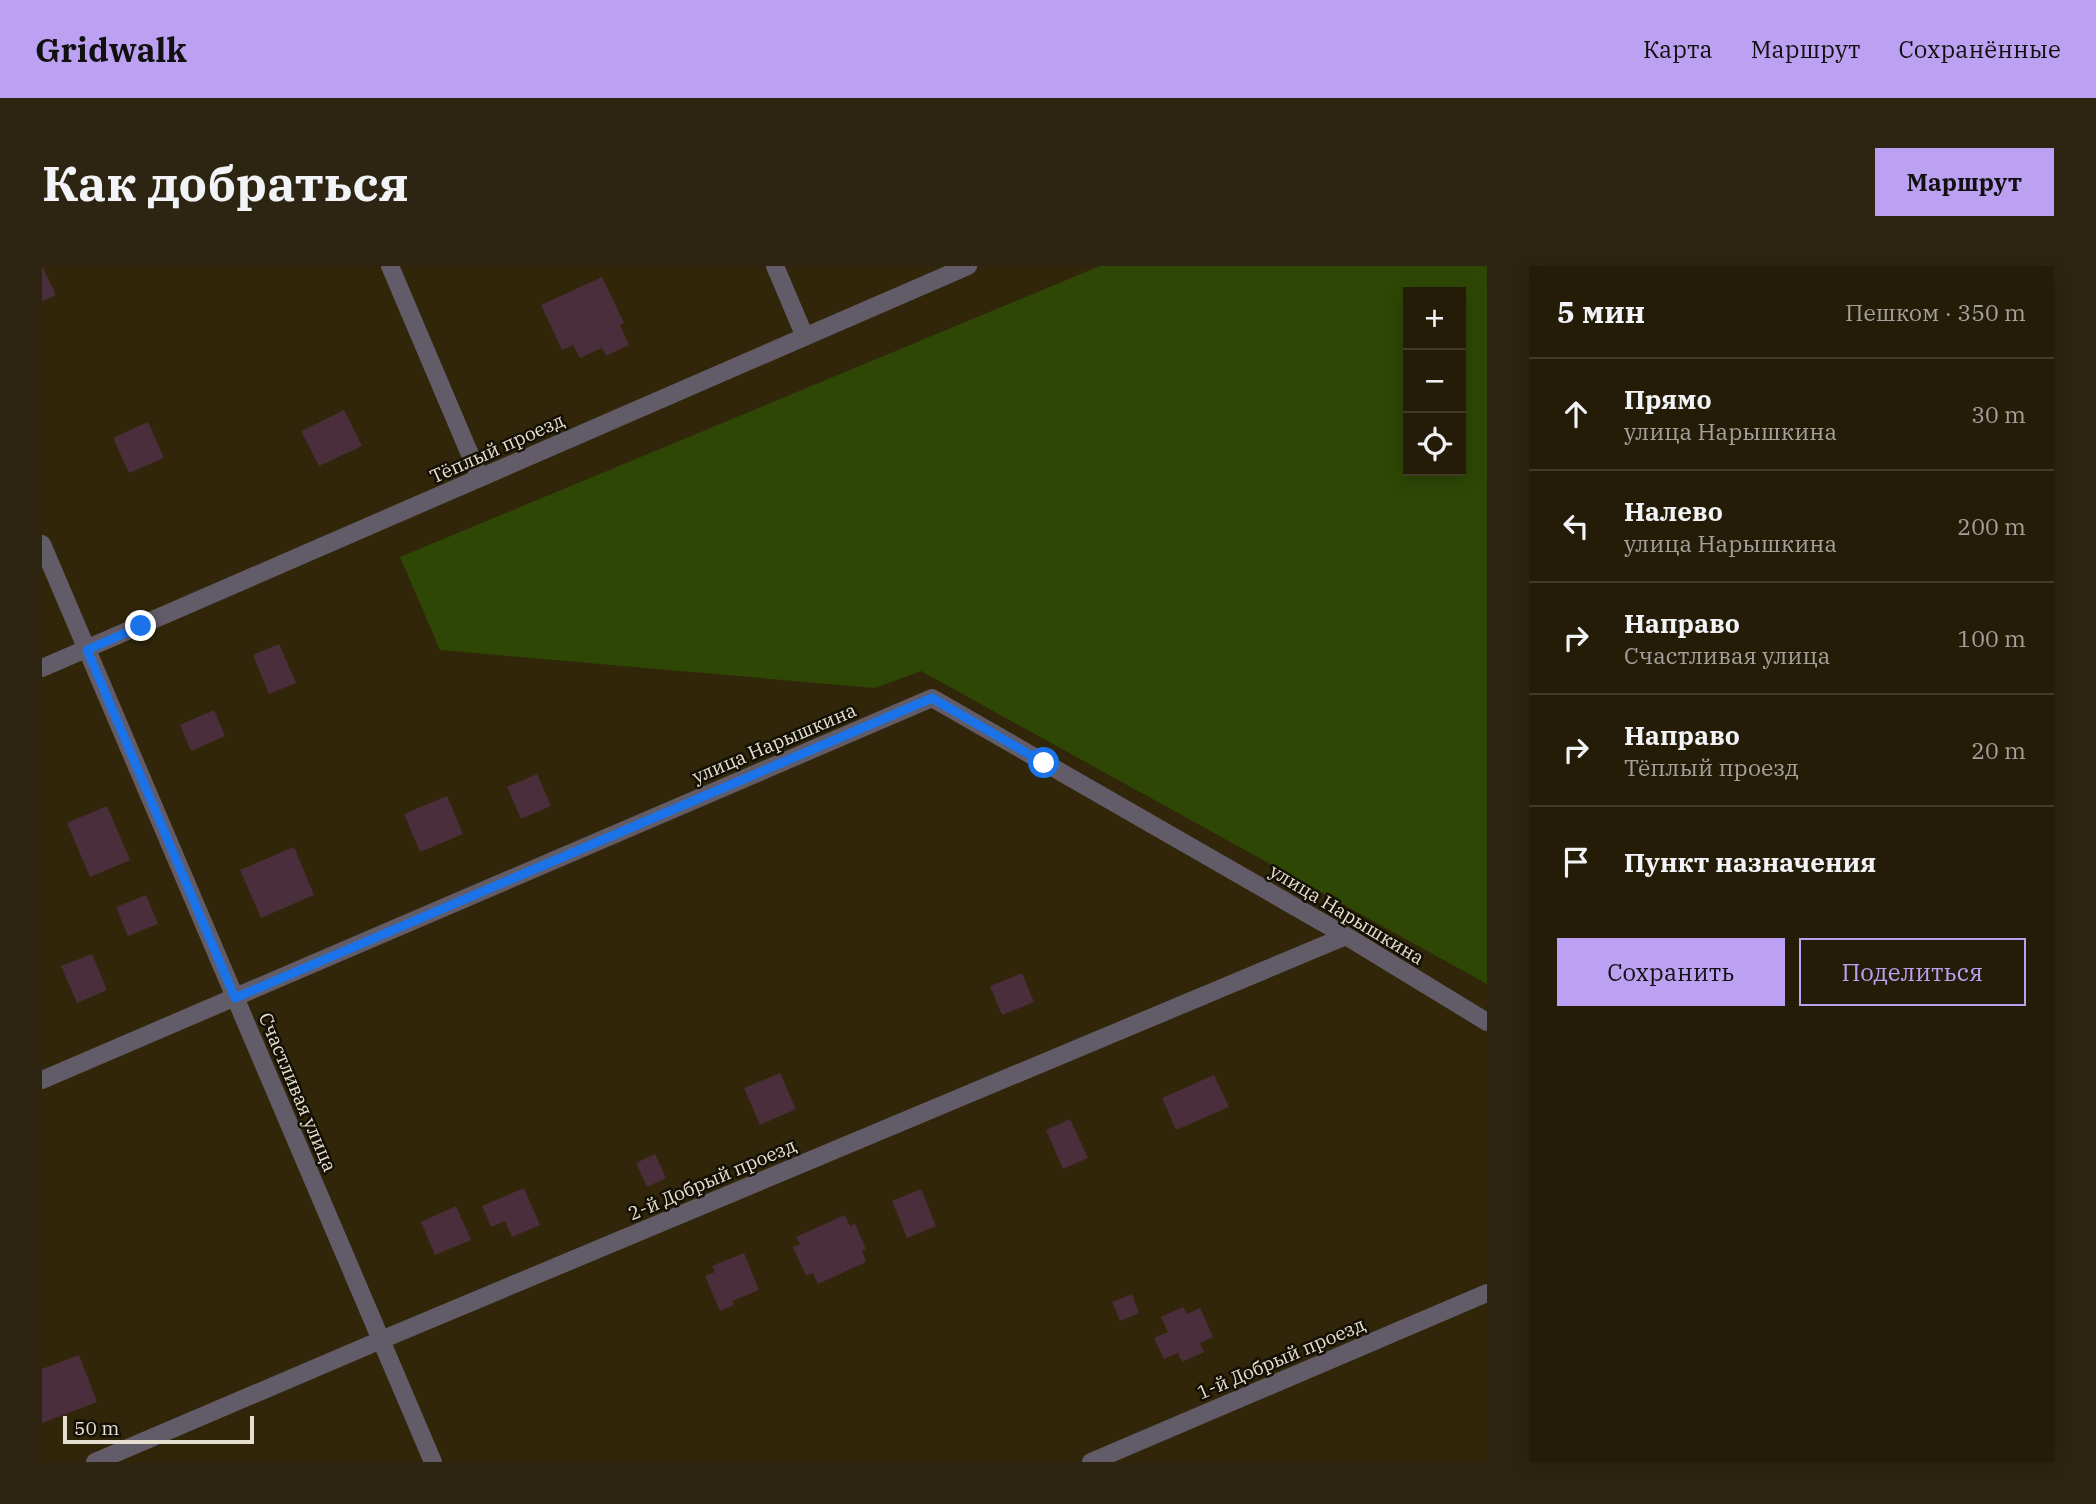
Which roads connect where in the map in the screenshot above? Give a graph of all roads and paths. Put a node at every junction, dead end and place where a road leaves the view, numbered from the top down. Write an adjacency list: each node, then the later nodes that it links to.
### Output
1 (390, 266): 5 (street)
2 (775, 266): 4 (street)
3 (968, 266): 4 (street, Тёплый проезд)
4 (805, 337): 5 (street, Тёплый проезд)
5 (480, 478): 7 (street, Тёплый проезд)
6 (42, 544): 7 (street, Счастливая улица)
7 (87, 650): 8 (street, Тёплый проезд); 10 (street, Счастливая улица)
8 (42, 668)
9 (1346, 936): 10 (street, улица Нарышкина); 11 (street, улица Нарышкина); 14 (street, 2-й Добрый проезд)
10 (235, 998): 12 (street, улица Нарышкина); 14 (street, Счастливая улица)
11 (1487, 1022)
12 (42, 1080)
13 (1487, 1293): 17 (street, 1-й Добрый проезд)
14 (381, 1340): 15 (street, 2-й Добрый проезд); 16 (street, Счастливая улица)
15 (95, 1462)
16 (433, 1462)
17 (1091, 1462)

